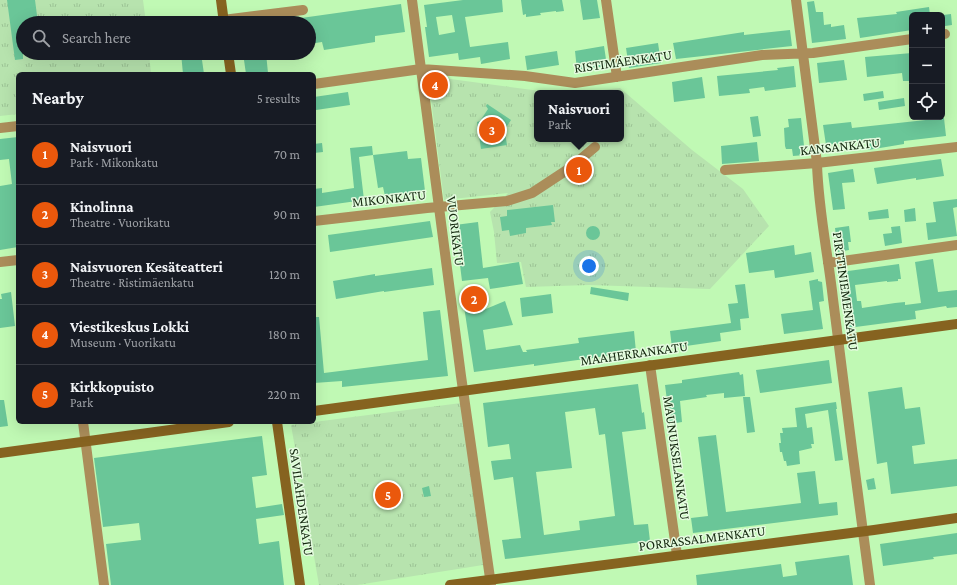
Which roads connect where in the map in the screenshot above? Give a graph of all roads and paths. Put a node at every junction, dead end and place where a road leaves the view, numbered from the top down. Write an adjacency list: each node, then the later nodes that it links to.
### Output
1 (221, 0): 6 (main road)
2 (412, 0): 11 (street, VUORIKATU)
3 (606, 0): 13 (street)
4 (796, 0): 9 (street, PIRTTINIEMENKATU)
5 (303, 10): 7 (street)
6 (223, 16)
7 (260, 16)
8 (909, 39): 9 (street, RISTIMÄENKATU)
9 (803, 54): 13 (street, RISTIMÄENKATU); 19 (street, PIRTTINIEMENKATU)
10 (229, 60): 12 (main road)
11 (421, 69): 13 (street, RISTIMÄENKATU); 14 (street, RISTIMÄENKATU); 21 (street, VUORIKATU)
12 (231, 72)
13 (616, 77)
14 (316, 84)
15 (16, 126): 16 (street)
16 (0, 128)
17 (595, 147): 21 (street, MIKONKATU)
18 (957, 147): 19 (street, KANSANKATU)
19 (817, 163): 20 (street, KANSANKATU); 26 (street, PIRTTINIEMENKATU)
20 (725, 170)
21 (439, 207): 22 (street, MIKONKATU); 30 (street, VUORIKATU)
22 (316, 221)
23 (957, 245): 26 (street)
24 (16, 260): 25 (street)
25 (0, 262)
26 (828, 263): 28 (street, PIRTTINIEMENKATU)
27 (957, 324): 28 (main road, MAAHERRANKATU)
28 (839, 340): 29 (main road, MAAHERRANKATU); 38 (street, PIRTTINIEMENKATU)
29 (650, 365): 30 (main road, MAAHERRANKATU); 39 (street, MAUNUKSELANKATU)
30 (464, 390): 31 (main road, MAAHERRANKATU); 40 (street, VUORIKATU)
31 (316, 411)
32 (83, 424): 35 (street)
33 (216, 424): 35 (main road)
34 (277, 424): 42 (main road, SAVILAHDENKATU)
35 (85, 442): 36 (main road); 41 (street)
36 (0, 453)
37 (957, 518): 38 (main road, PORRASSALMENKATU)
38 (863, 531): 39 (main road, PORRASSALMENKATU); 44 (street, PIRTTINIEMENKATU)
39 (677, 555): 40 (main road, PORRASSALMENKATU)
40 (491, 582): 43 (main road, PORRASSALMENKATU)
41 (104, 585)
42 (300, 585)
43 (450, 585)
44 (870, 585)

